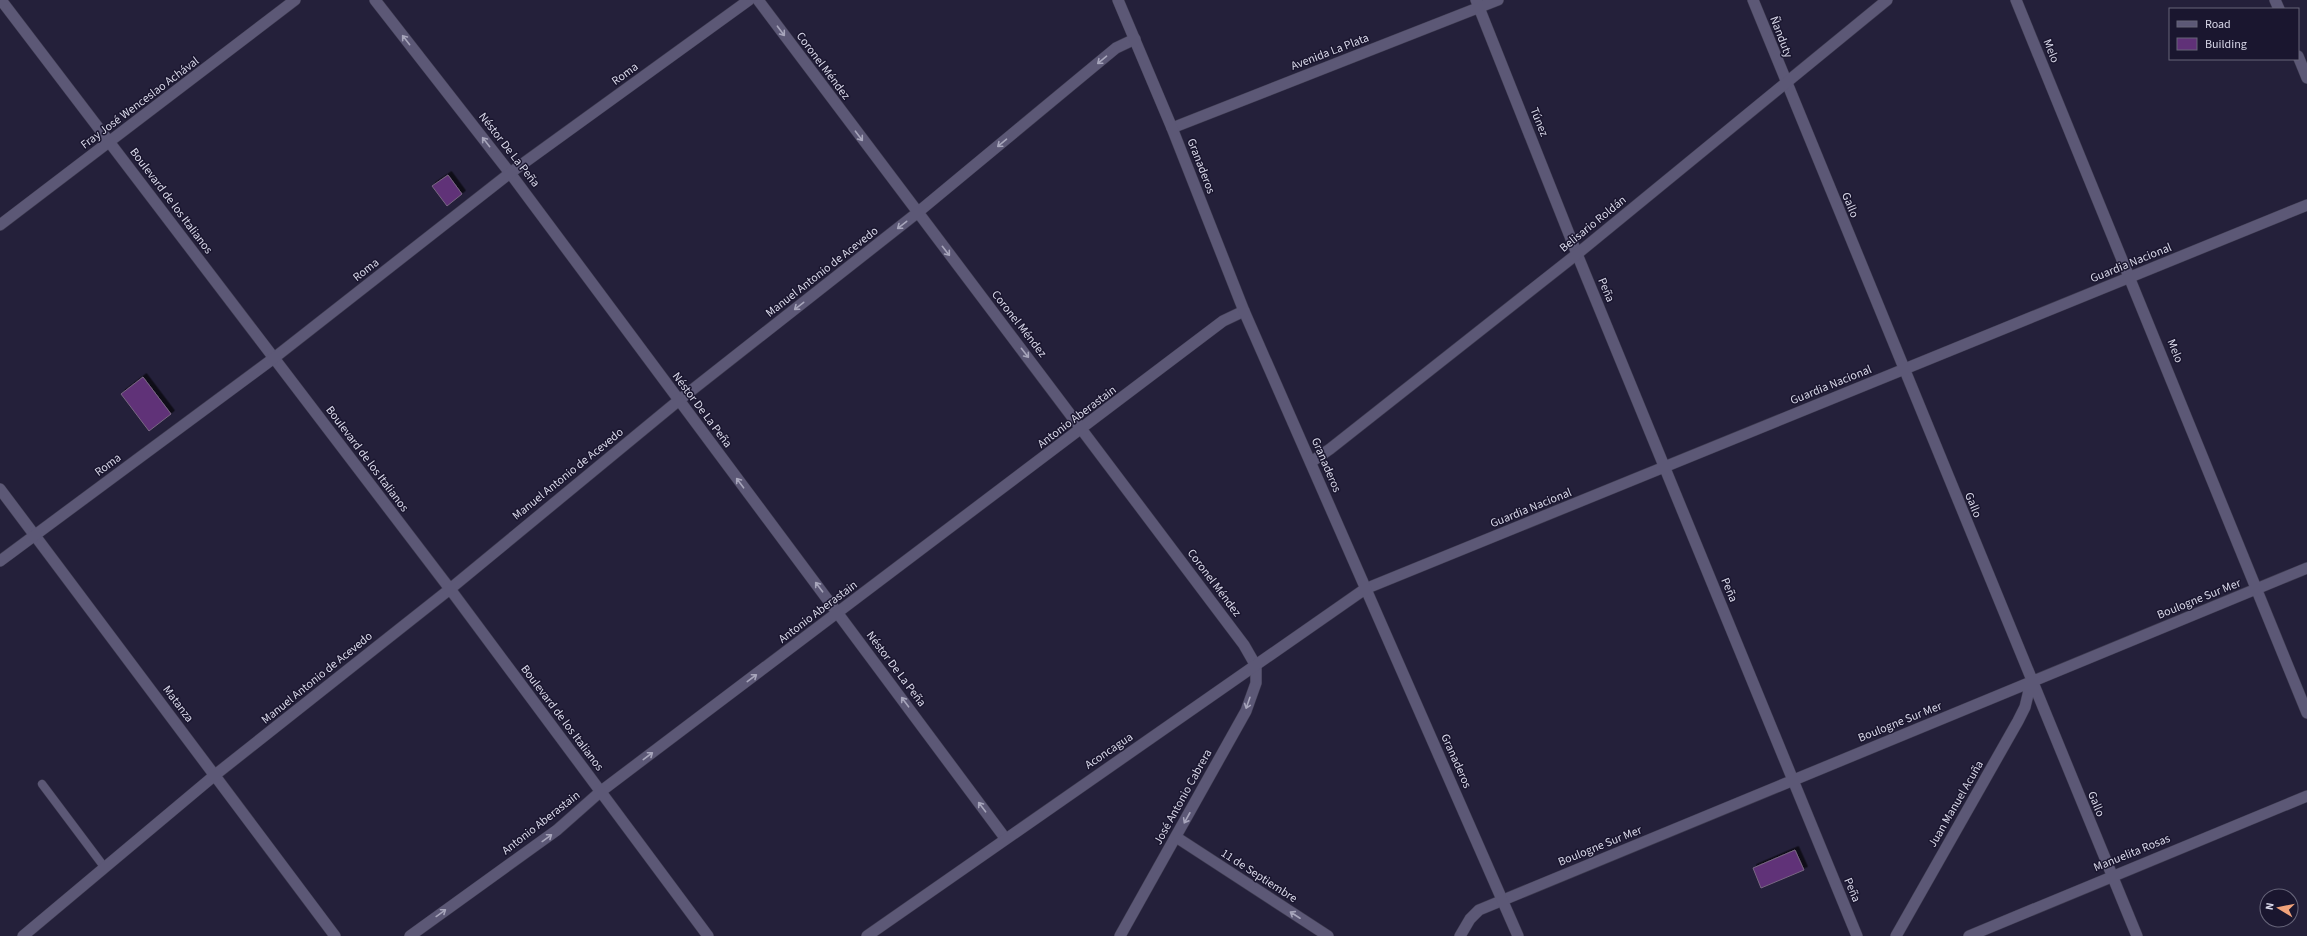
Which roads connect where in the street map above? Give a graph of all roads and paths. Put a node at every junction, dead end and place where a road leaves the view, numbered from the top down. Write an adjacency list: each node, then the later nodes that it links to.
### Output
1 (1, 0): 17 (street, Boulevard de los Italianos)
2 (295, 0): 17 (street, Fray José Wenceslao Achával)
3 (375, 0): 18 (street, Néstor De La Peña, one-way to 3)
4 (749, 0): 18 (street, Roma)
5 (758, 0): 20 (street, Coronel Méndez, one-way to 20)
6 (1118, 0): 12 (street, Granaderos)
7 (1498, 0): 11 (street, Avenida La Plata)
8 (1753, 0): 15 (street, Ñanduty)
9 (1887, 0): 15 (street, Belisario Roldán)
10 (2016, 0): 23 (street, Melo)
11 (1478, 4): 16 (street, Avenida La Plata); 22 (street, Túnez)
12 (1134, 39): 16 (street, Granaderos); 20 (street, Manuel Antonio de Acevedo, one-way to 20)
13 (2299, 58): 14 (street)
14 (2307, 78)
15 (1786, 83): 22 (street, Belisario Roldán); 26 (street, Gallo)
16 (1172, 128): 24 (street, Granaderos)
17 (110, 142): 21 (street, Fray José Wenceslao Achával); 25 (street, Boulevard de los Italianos)
18 (510, 173): 25 (street, Roma); 27 (street, Néstor De La Peña)
19 (2307, 205): 23 (street, Guardia Nacional)
20 (917, 214): 27 (street, Manuel Antonio de Acevedo, one-way to 27); 28 (street, Coronel Méndez, one-way to 28)
21 (0, 226)
22 (1576, 254): 29 (street, Belisario Roldán); 30 (street, Peña)
23 (2131, 278): 26 (street, Guardia Nacional); 37 (street, Melo)
24 (1244, 311): 28 (street, Antonio Aberastain); 29 (street, Granaderos)
25 (274, 358): 32 (street, Roma); 35 (street, Boulevard de los Italianos)
26 (1904, 369): 30 (street, Guardia Nacional); 40 (street, Gallo)
27 (678, 401): 35 (street, Manuel Antonio de Acevedo); 38 (street, Néstor De La Peña, one-way to 27)
28 (1083, 428): 38 (street, Antonio Aberastain); 39 (street, Coronel Méndez)
29 (1311, 462): 36 (street, Granaderos)
30 (1664, 468): 36 (street, Guardia Nacional); 43 (street, Peña)
31 (0, 489): 32 (street, Matanza)
32 (35, 535): 33 (street, Roma); 42 (street, Matanza)
33 (0, 561)
34 (2307, 568): 37 (street, Boulogne Sur Mer)
35 (450, 589): 42 (street, Manuel Antonio de Acevedo); 45 (street, Boulevard de los Italianos)
36 (1365, 589): 39 (street, Aconcagua); 51 (street, Granaderos)
37 (2257, 589): 40 (street, Boulogne Sur Mer); 41 (street, Melo)
38 (838, 613): 45 (street, Antonio Aberastain, one-way to 38); 48 (street, Néstor De La Peña, one-way to 38)
39 (1256, 666): 47 (street, José Antonio Cabrera, one-way to 47); 48 (street, Aconcagua)
40 (2031, 682): 43 (street, Boulogne Sur Mer); 50 (street, Gallo); 62 (street, Juan Manuel Acuña)
41 (2307, 713)
42 (215, 775): 49 (street, Manuel Antonio de Acevedo); 53 (street, Matanza)
43 (1794, 780): 51 (street, Boulogne Sur Mer); 61 (street, Peña)
44 (42, 784): 49 (lane)
45 (600, 792): 54 (street, Antonio Aberastain, one-way to 45); 55 (street, Boulevard de los Italianos)
46 (2307, 796): 50 (street, Manuelita Rosas)
47 (1176, 837): 57 (street, José Antonio Cabrera); 58 (street, 11 de Septiembre, one-way to 47)
48 (1005, 838): 56 (street, Aconcagua)
49 (105, 868): 52 (street, Manuel Antonio de Acevedo)
50 (2111, 876): 63 (street, Manuelita Rosas); 64 (street, Gallo)
51 (1503, 900): 59 (street, Boulogne Sur Mer); 60 (street, Granaderos)
52 (23, 936)
53 (335, 936)
54 (410, 936)
55 (708, 936)
56 (867, 936)
57 (1120, 936)
58 (1328, 936)
59 (1460, 936)
60 (1518, 936)
61 (1857, 936)
62 (1896, 936)
63 (1968, 936)
64 (2137, 936)

